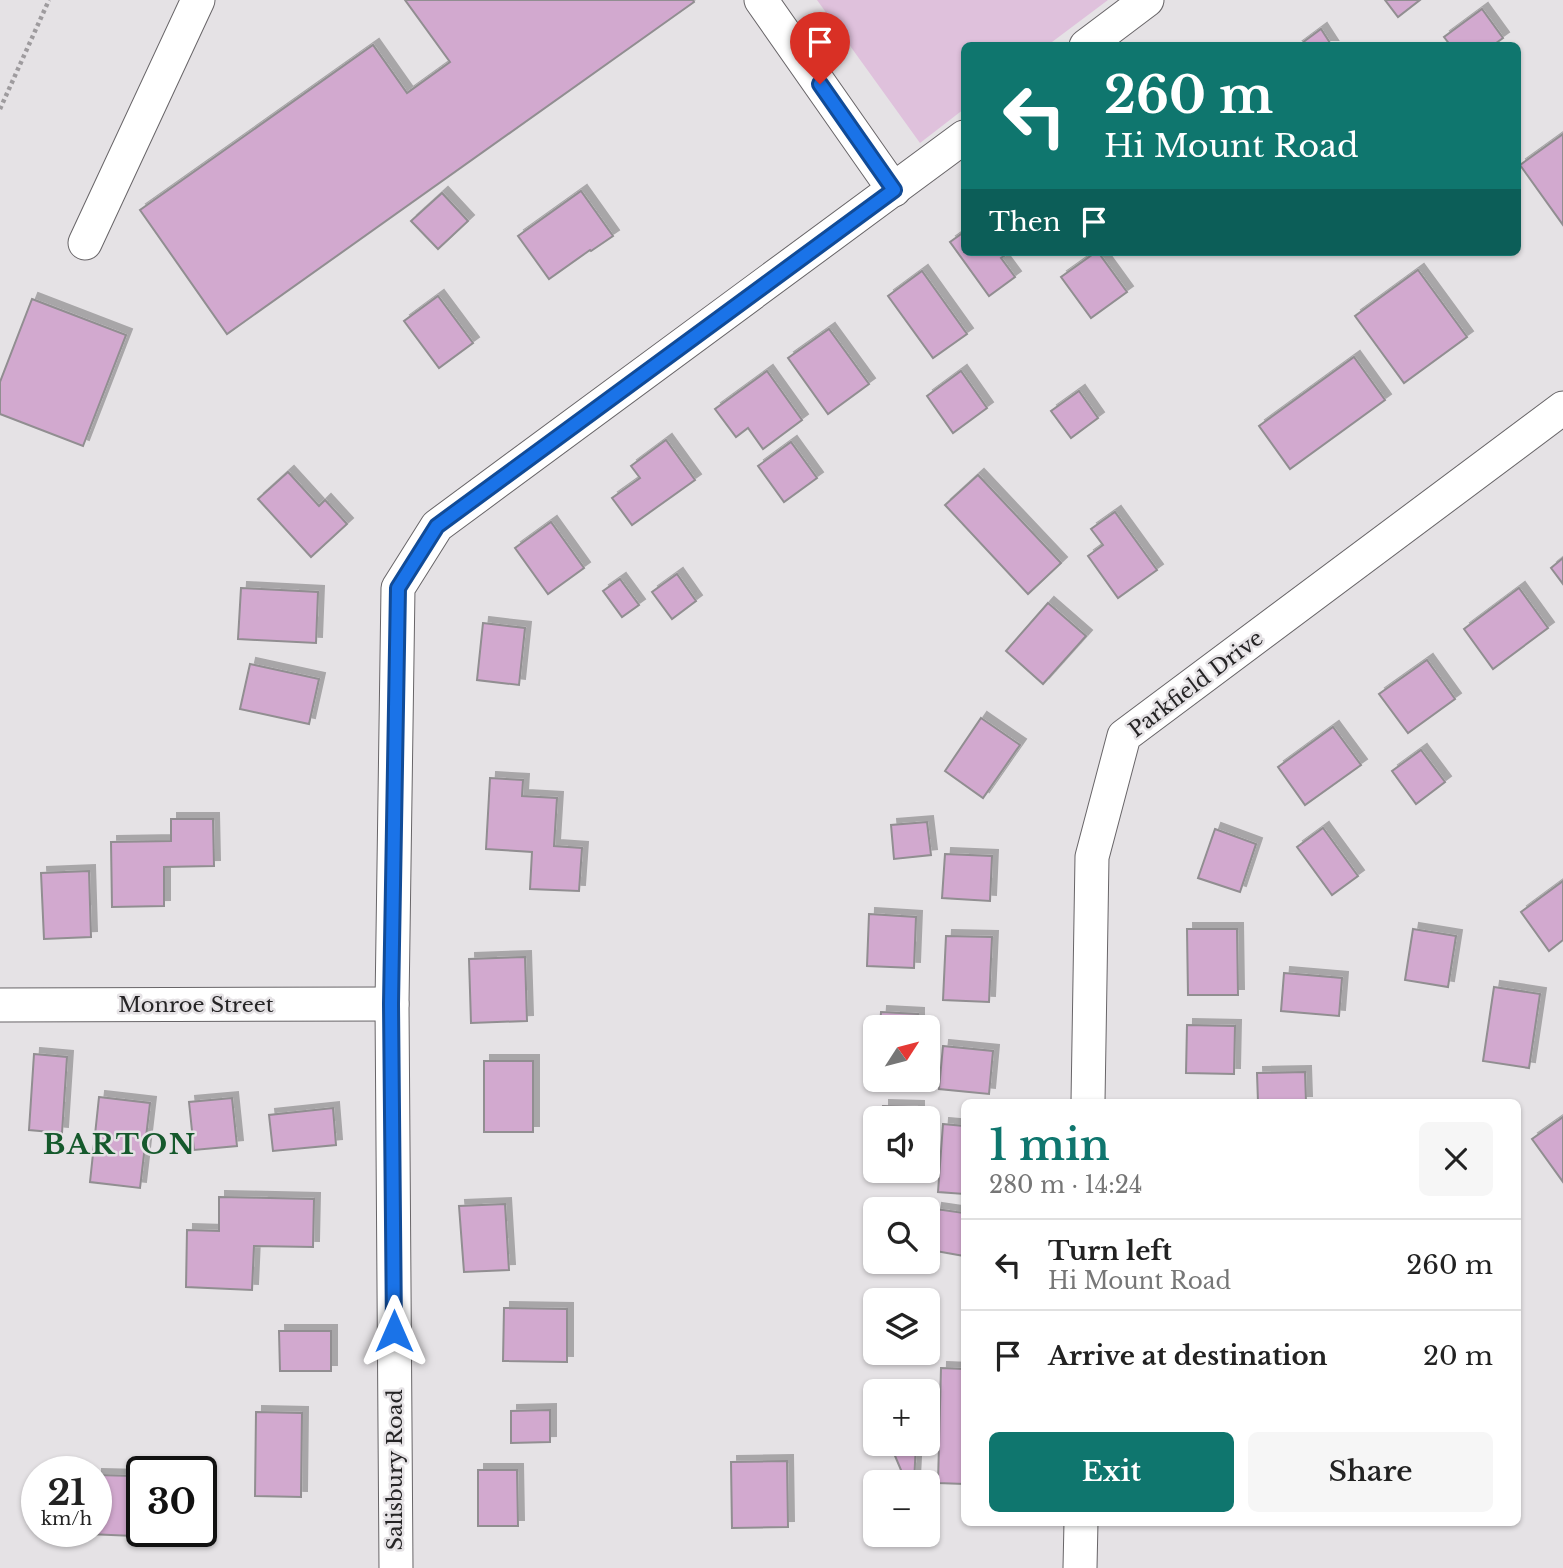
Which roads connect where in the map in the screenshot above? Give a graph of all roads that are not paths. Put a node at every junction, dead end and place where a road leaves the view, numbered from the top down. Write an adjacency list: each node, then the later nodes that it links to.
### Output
1 (198, 0): 7 (street)
2 (761, 0): 6 (street)
3 (1147, 0): 4 (street)
4 (1091, 42)
5 (961, 139): 6 (street, Salisbury Road)
6 (894, 190): 9 (street, Salisbury Road)
7 (85, 243)
8 (1563, 408): 11 (street, Parkfield Drive)
9 (391, 1004): 10 (street, Monroe Street); 13 (street, Salisbury Road)
10 (0, 1005)
11 (1088, 1099)
12 (1081, 1526): 14 (street)
13 (396, 1568)
14 (1080, 1568)

